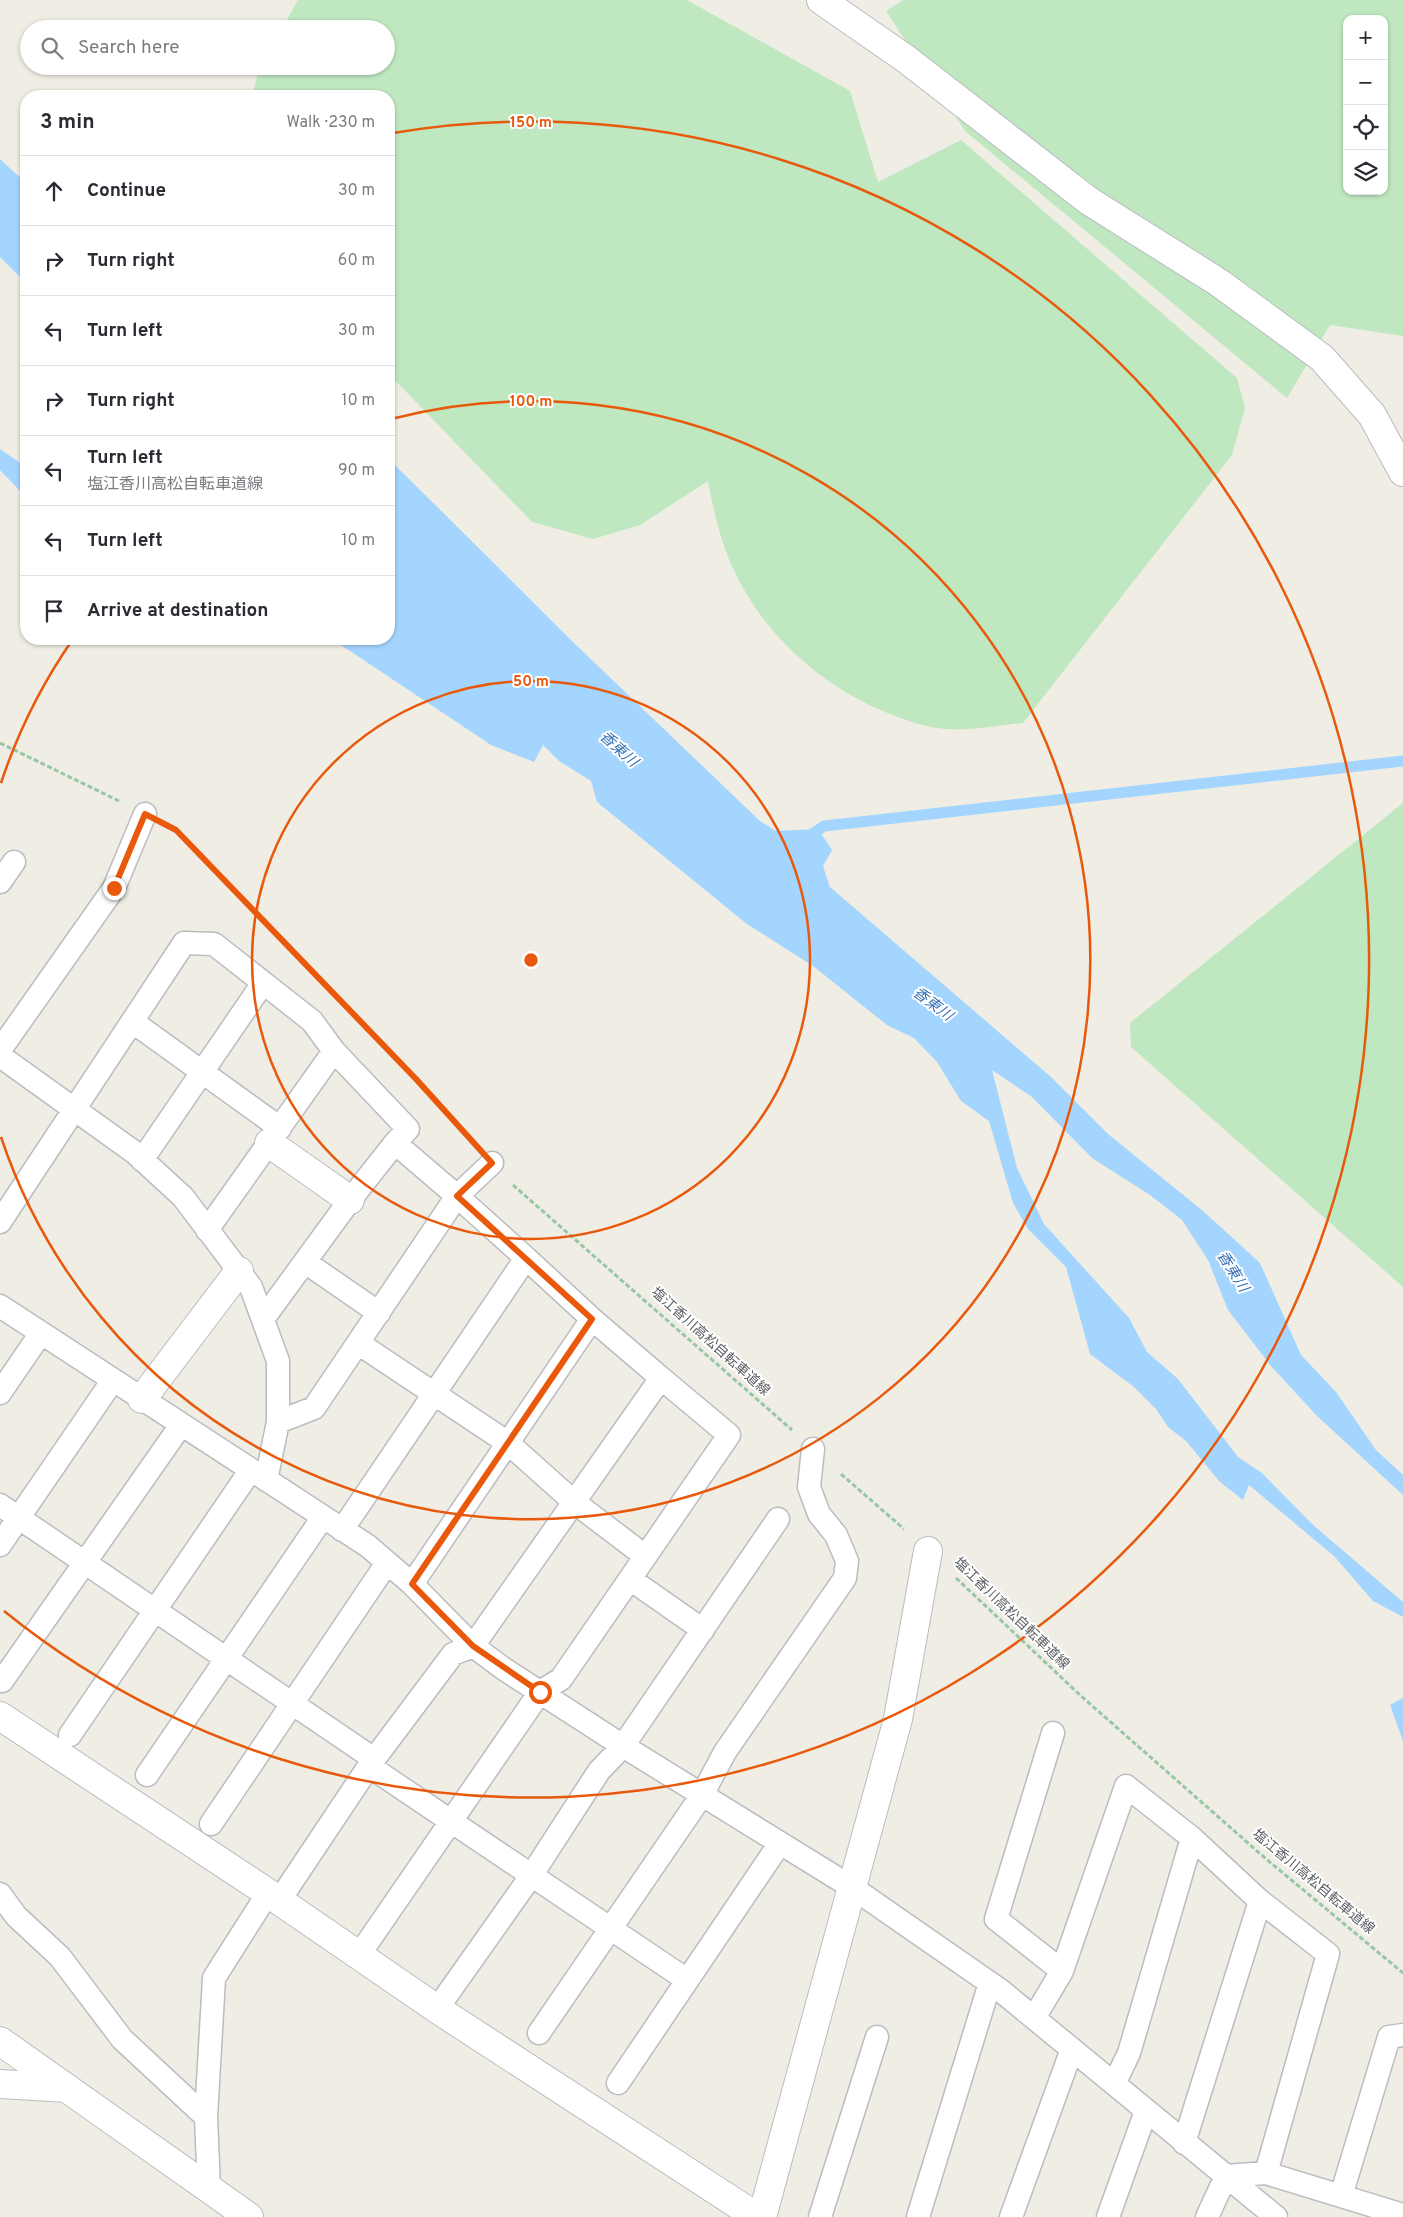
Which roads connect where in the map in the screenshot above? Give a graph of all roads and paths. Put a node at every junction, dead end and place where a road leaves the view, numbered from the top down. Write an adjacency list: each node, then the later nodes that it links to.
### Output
1 (821, 0): 2 (street)
2 (1403, 472)
3 (0, 744): 4 (path, 塩江香川高松自転車道線)
4 (145, 814): 9 (lane); 17 (path, 塩江香川高松自転車道線)
5 (14, 862): 6 (lane)
6 (0, 882)
7 (263, 983): 8 (lane); 10 (lane); 12 (lane)
8 (133, 1022): 12 (lane); 13 (lane)
9 (0, 1050)
10 (334, 1051): 14 (lane); 15 (lane)
11 (0, 1056): 13 (lane)
12 (202, 1072): 14 (lane); 16 (lane)
13 (75, 1110): 16 (lane); 20 (lane)
14 (274, 1136): 19 (street); 21 (lane)
15 (395, 1143): 18 (lane); 19 (lane)
16 (142, 1160): 21 (lane)
17 (492, 1163): 18 (lane); 39 (path, 塩江香川高松自転車道線)
18 (457, 1196): 22 (lane); 26 (lane)
19 (350, 1200): 23 (lane)
20 (0, 1222)
21 (207, 1230): 24 (lane)
22 (526, 1258): 27 (lane); 34 (lane)
23 (305, 1262): 26 (lane); 28 (lane)
24 (239, 1271): 28 (lane); 35 (street)
25 (0, 1306): 29 (lane)
26 (378, 1313): 30 (lane)
27 (592, 1319): 31 (lane); 38 (lane)
28 (263, 1320): 36 (lane)
29 (41, 1333): 32 (lane); 33 (lane)
30 (358, 1343): 34 (lane); 36 (lane)
31 (661, 1378): 41 (lane); 49 (lane)
32 (113, 1380): 35 (lane); 43 (lane)
33 (0, 1393)
34 (434, 1394): 38 (lane); 46 (lane)
35 (142, 1399): 37 (lane)
36 (278, 1422): 40 (lane)
37 (181, 1425): 40 (lane); 50 (lane)
38 (508, 1443): 41 (lane); 53 (lane)
39 (813, 1449): 48 (path, 塩江香川高松自転車道線); 67 (lane)
40 (258, 1475): 44 (lane); 54 (lane)
41 (574, 1502): 49 (lane); 56 (lane)
42 (0, 1505): 43 (lane)
43 (18, 1517): 47 (lane); 50 (lane)
44 (323, 1517): 46 (lane); 57 (lane)
45 (778, 1519): 55 (lane)
46 (342, 1530): 51 (lane)
47 (0, 1545)
48 (928, 1551): 73 (street); 80 (path, 塩江香川高松自転車道線)
49 (645, 1556): 52 (lane)
50 (85, 1561): 54 (lane); 58 (lane)
51 (388, 1563): 53 (lane); 60 (lane)
52 (630, 1579): 55 (lane); 59 (lane)
53 (412, 1584): 56 (lane)
54 (154, 1608): 57 (lane); 63 (lane)
55 (703, 1630): 64 (lane)
56 (473, 1646): 59 (lane); 65 (lane)
57 (226, 1657): 60 (lane); 66 (lane)
58 (2, 1681)
59 (540, 1692): 64 (lane); 68 (lane)
60 (292, 1702): 65 (lane); 69 (lane)
61 (0, 1716): 75 (street)
62 (1053, 1733): 79 (lane)
63 (70, 1735)
64 (623, 1746): 67 (lane); 72 (lane)
65 (372, 1763): 68 (lane); 75 (lane)
66 (147, 1775)
67 (702, 1795): 71 (lane); 77 (lane)
68 (450, 1821): 72 (lane); 78 (lane)
69 (212, 1824)
70 (1192, 1838): 76 (lane); 79 (lane); 92 (lane)
71 (780, 1843): 73 (lane); 81 (lane)
72 (530, 1876): 77 (lane); 83 (lane)
73 (854, 1888): 82 (lane); 104 (street)
74 (0, 1894): 95 (lane)
75 (274, 1897): 78 (street); 95 (lane)
76 (1260, 1901): 96 (lane); 97 (lane)
77 (610, 1929): 81 (lane); 85 (lane)
78 (359, 1956): 83 (street)
79 (1062, 1971): 84 (lane)
80 (1403, 1973)
81 (687, 1980): 90 (lane)
82 (990, 1983): 84 (lane); 106 (lane)
83 (436, 2009): 103 (street)
84 (1034, 2018): 89 (lane)
85 (539, 2033)
86 (1403, 2035): 100 (lane)
87 (877, 2038): 105 (lane)
88 (0, 2041): 93 (street)
89 (1072, 2050): 92 (lane); 107 (lane)
90 (618, 2083)
91 (0, 2084): 93 (street)
92 (1114, 2084): 94 (lane)
93 (67, 2088): 99 (street)
94 (1146, 2111): 96 (lane); 108 (lane)
95 (206, 2117): 99 (lane)
96 (1184, 2143): 98 (lane)
97 (1266, 2173): 98 (lane); 100 (lane)
98 (1226, 2176): 109 (lane); 110 (lane)
99 (209, 2189): 102 (street)
100 (1341, 2196): 101 (lane)
101 (1403, 2215)
102 (249, 2217)
103 (757, 2217)
104 (762, 2217)
105 (820, 2217)
106 (918, 2217)
107 (1010, 2217)
108 (1108, 2217)
109 (1207, 2217)
110 (1276, 2217)

